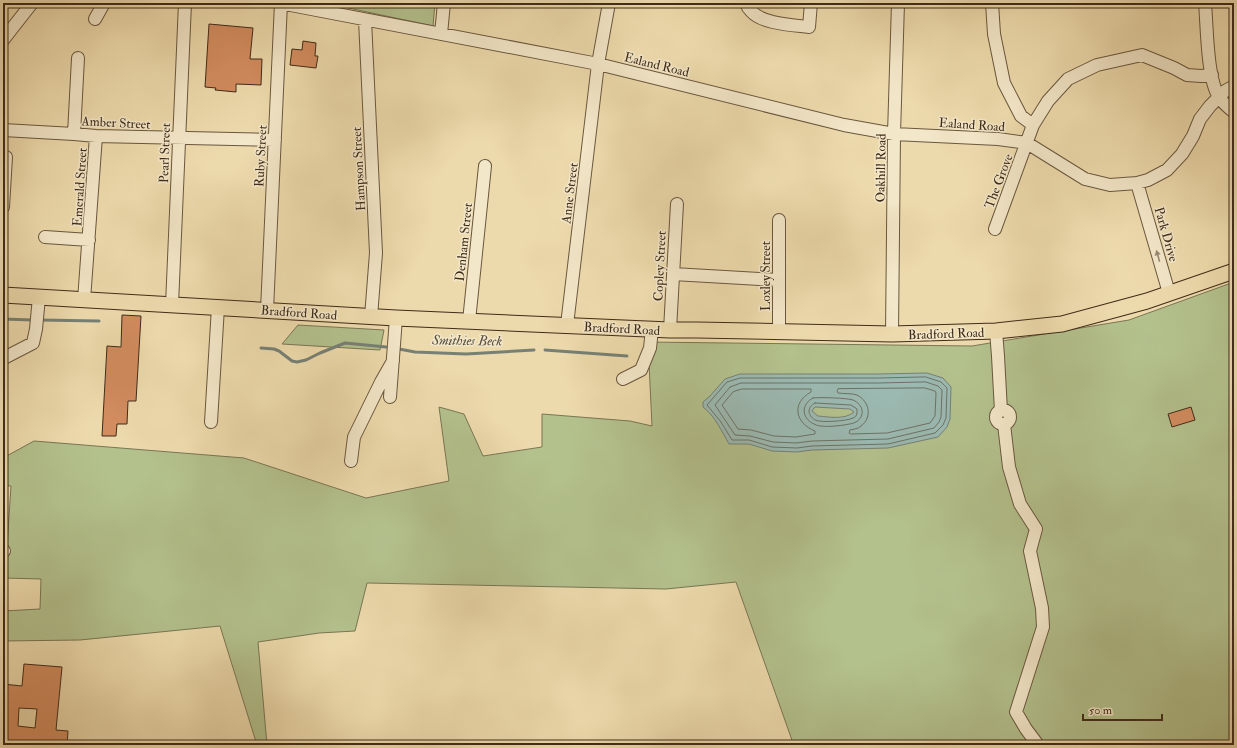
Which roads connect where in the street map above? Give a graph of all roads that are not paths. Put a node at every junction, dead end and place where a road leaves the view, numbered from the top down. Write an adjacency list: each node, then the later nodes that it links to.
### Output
1 (32, 3): 15 (street)
2 (104, 3): 12 (street)
3 (185, 3): 27 (street, Pearl Street)
4 (281, 3): 13 (street, Ealand Road); 28 (street, Ruby Street)
5 (444, 3): 14 (street)
6 (609, 3): 17 (street, Anne Street)
7 (746, 3): 8 (street)
8 (812, 3)
9 (898, 3): 25 (street, Oakhill Road)
10 (992, 3): 22 (street)
11 (1205, 3): 18 (street)
12 (96, 19)
13 (365, 20): 14 (street, Ealand Road); 49 (street, Hampson Street)
14 (441, 34): 17 (street, Ealand Road)
15 (3, 40)
16 (78, 58): 24 (street)
17 (598, 64): 25 (street, Ealand Road); 52 (street, Anne Street)
18 (1212, 75): 20 (street); 22 (street, The Grove)
19 (1234, 86): 20 (street)
20 (1219, 97): 21 (street); 32 (street)
21 (1234, 112)
22 (1033, 125): 29 (street, The Grove)
23 (3, 130): 24 (street, Amber Street)
24 (74, 134): 26 (street, Amber Street)
25 (894, 134): 29 (street, Ealand Road); 57 (street, Oakhill Road)
26 (96, 136): 27 (street, Amber Street); 38 (street, Emerald Street)
27 (179, 139): 28 (street, Amber Street); 46 (street, Pearl Street)
28 (275, 140): 48 (street, Ruby Street)
29 (1027, 143): 32 (street); 36 (street, The Grove)
30 (6, 157): 34 (street)
31 (485, 166): 51 (street, Denham Street)
32 (1137, 183): 42 (street, Park Drive, one-way to 32)
33 (677, 204): 40 (street, Copley Street)
34 (3, 208)
35 (779, 220): 41 (street, Loxley Street)
36 (995, 229)
37 (46, 237): 38 (street, Emerald Street)
38 (89, 240): 45 (street, Emerald Street)
39 (1234, 271): 42 (main road, Bradford Road)
40 (673, 274): 41 (street); 54 (street, Copley Street)
41 (779, 280): 56 (street, Loxley Street)
42 (1169, 294): 55 (main road, Bradford Road)
43 (3, 295): 44 (main road, Bradford Road)
44 (40, 297): 45 (main road, Bradford Road); 58 (street)
45 (84, 300): 46 (main road, Bradford Road)
46 (172, 305): 47 (main road, Bradford Road)
47 (218, 307): 48 (main road, Bradford Road); 62 (street)
48 (267, 310): 49 (main road, Bradford Road)
49 (371, 317): 50 (main road, Bradford Road)
50 (396, 318): 51 (main road, Bradford Road); 59 (street)
51 (469, 321): 52 (main road, Bradford Road)
52 (567, 325): 53 (main road, Bradford Road)
53 (652, 329): 54 (main road, Bradford Road); 60 (street)
54 (670, 330): 56 (main road, Bradford Road)
55 (996, 331): 57 (main road, Bradford Road); 64 (street)
56 (778, 332): 57 (main road, Bradford Road)
57 (892, 334)
58 (4, 358)
59 (393, 360): 61 (street); 63 (street)
60 (623, 379)
61 (390, 397)
62 (210, 422)
63 (351, 461)
64 (1038, 745)

